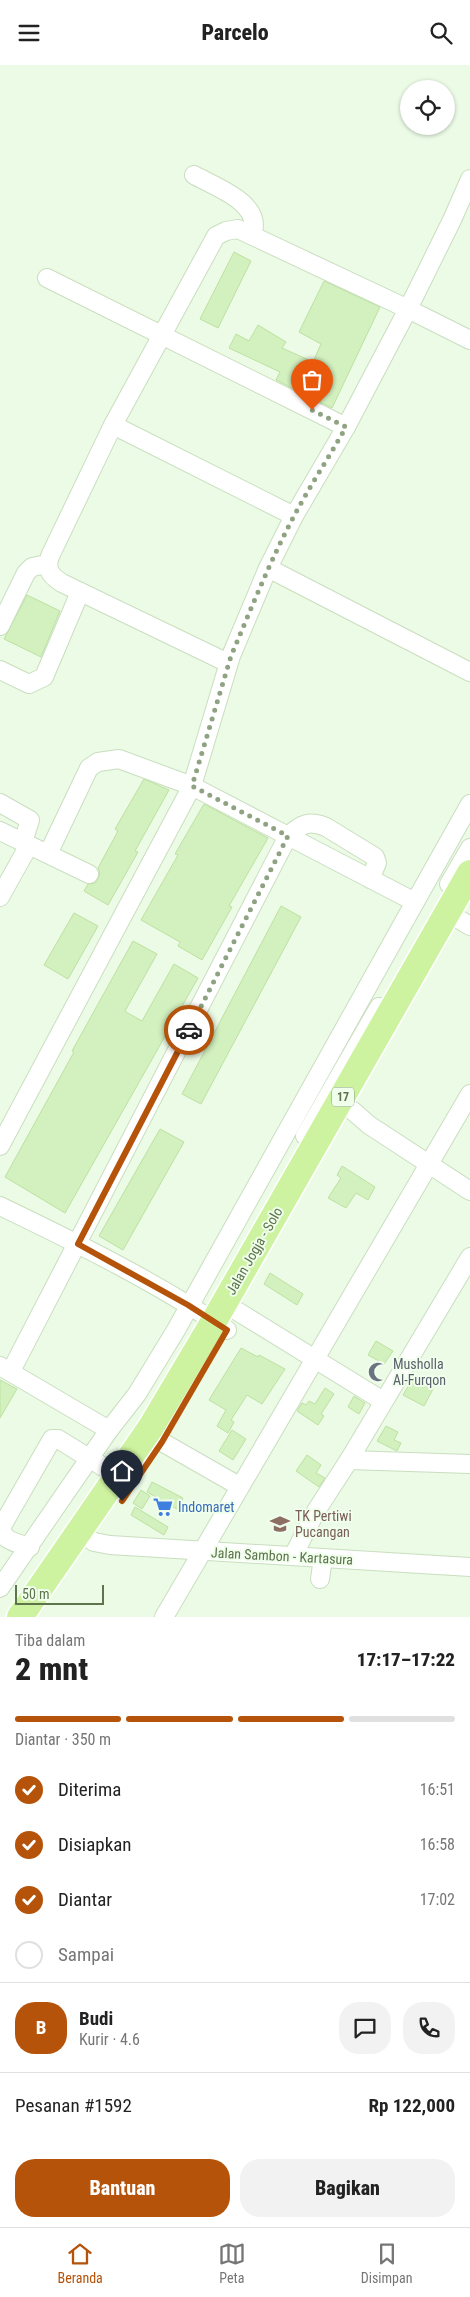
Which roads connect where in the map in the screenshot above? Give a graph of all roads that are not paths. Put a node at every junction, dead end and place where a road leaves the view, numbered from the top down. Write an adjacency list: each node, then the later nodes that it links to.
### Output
1 (194, 175): 3 (street)
2 (470, 179): 5 (street)
3 (252, 235): 5 (street); 6 (street)
4 (47, 278): 6 (street)
5 (408, 309): 7 (street); 9 (street)
6 (160, 335): 8 (street); 9 (street)
7 (470, 340)
8 (113, 425): 10 (street); 11 (street)
9 (346, 427): 10 (street)
10 (294, 516): 12 (street)
11 (47, 564): 13 (street); 14 (street)
12 (268, 568): 15 (street); 17 (street)
13 (80, 592): 15 (street); 16 (street)
14 (0, 625)
15 (228, 663): 18 (street)
16 (0, 670)
17 (470, 672)
18 (192, 786): 22 (street); 25 (street); 34 (street)
19 (0, 803): 23 (street)
20 (470, 804): 30 (street)
21 (0, 831): 23 (street)
22 (288, 836): 28 (street); 28 (street); 38 (street)
23 (26, 844): 25 (street); 29 (street)
24 (470, 848): 40 (street)
25 (48, 854): 27 (street)
26 (470, 873): 40 (highway, Jalan Jogja - Solo / 17)
27 (89, 874)
28 (370, 879): 30 (street)
29 (0, 897)
30 (415, 902): 41 (street)
31 (467, 917): 33 (highway, Jalan Jogja - Solo / 17)
32 (470, 1094): 35 (street)
33 (353, 1111): 35 (street); 42 (highway, Jalan Jogja - Solo / 17)
34 (0, 1145)
35 (430, 1164): 36 (street); 43 (street)
36 (470, 1191)
37 (0, 1206): 38 (street)
38 (78, 1244): 41 (street); 44 (street)
39 (470, 1257): 45 (street)
40 (232, 1280): 42 (highway, Jalan Jogja - Solo / 17)
41 (188, 1305): 42 (street); 46 (street)
42 (221, 1320): 43 (street); 47 (highway, Jalan Jogja - Solo / 17); 51 (highway, Jalan Jogja - Solo / 17)
43 (316, 1361): 45 (street); 52 (street)
44 (5, 1368): 46 (street)
45 (383, 1401): 49 (street)
46 (109, 1430): 48 (street)
47 (162, 1442): 52 (street); 53 (highway, Jalan Jogja - Solo / 17)
48 (90, 1458): 51 (street); 54 (street); 54 (street)
49 (349, 1460): 50 (street); 56 (street)
50 (468, 1461)
51 (115, 1474): 53 (highway, Jalan Jogja - Solo / 17); 61 (street)
52 (239, 1486): 55 (street)
53 (87, 1537): 55 (street, Jalan Sambon - Kartasura); 62 (highway, Jalan Jogja - Solo / 17); 63 (highway, Jalan Jogja - Solo / 17)
54 (30, 1547): 60 (street)
55 (204, 1552): 56 (street, Jalan Sambon - Kartasura); 64 (street)
56 (292, 1556): 57 (street, Jalan Sambon - Kartasura)
57 (323, 1558): 58 (street, Jalan Sambon - Kartasura); 59 (street)
58 (470, 1567)
59 (320, 1579)
60 (0, 1589)
61 (9, 1617)
62 (20, 1617)
63 (42, 1617)
64 (164, 1617)

